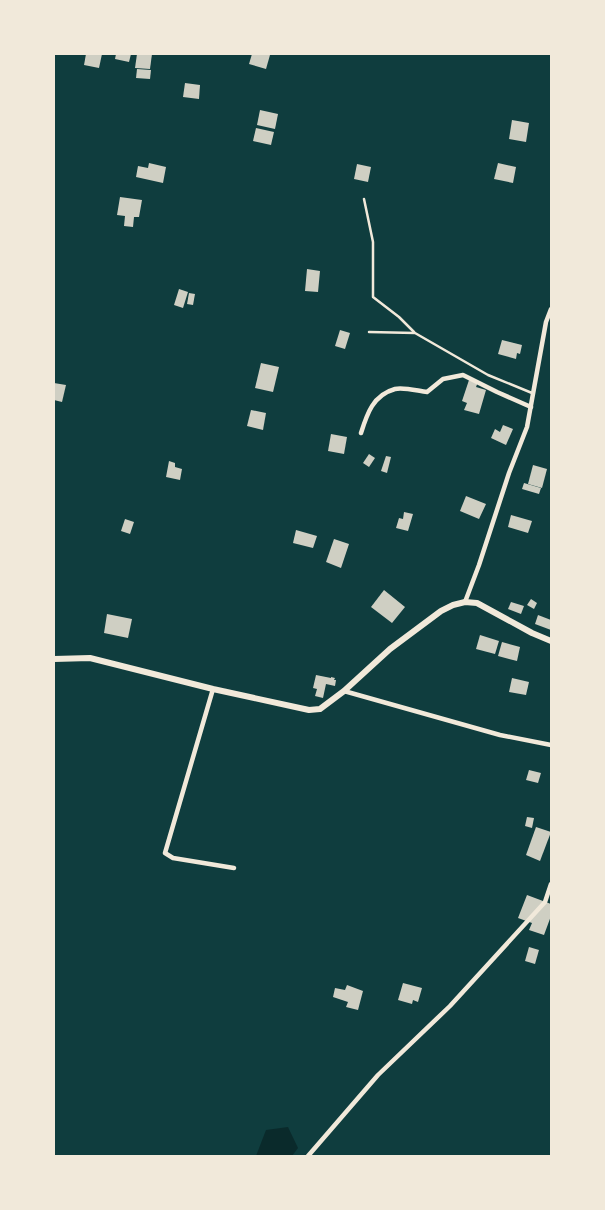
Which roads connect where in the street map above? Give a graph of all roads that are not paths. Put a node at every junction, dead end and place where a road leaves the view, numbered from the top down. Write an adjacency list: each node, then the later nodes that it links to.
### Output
1 (364, 199): 4 (lane)
2 (551, 309): 5 (street)
3 (370, 332): 4 (lane)
4 (415, 333): 5 (lane)
5 (533, 394): 6 (street)
6 (531, 407): 7 (street); 8 (street)
7 (361, 433)
8 (465, 602): 9 (main road); 12 (main road)
9 (551, 641)
10 (54, 659): 11 (main road)
11 (213, 689): 12 (main road); 14 (street)
12 (344, 691): 13 (street)
13 (551, 745)
14 (234, 868)
15 (551, 884): 16 (street)
16 (308, 1156)

